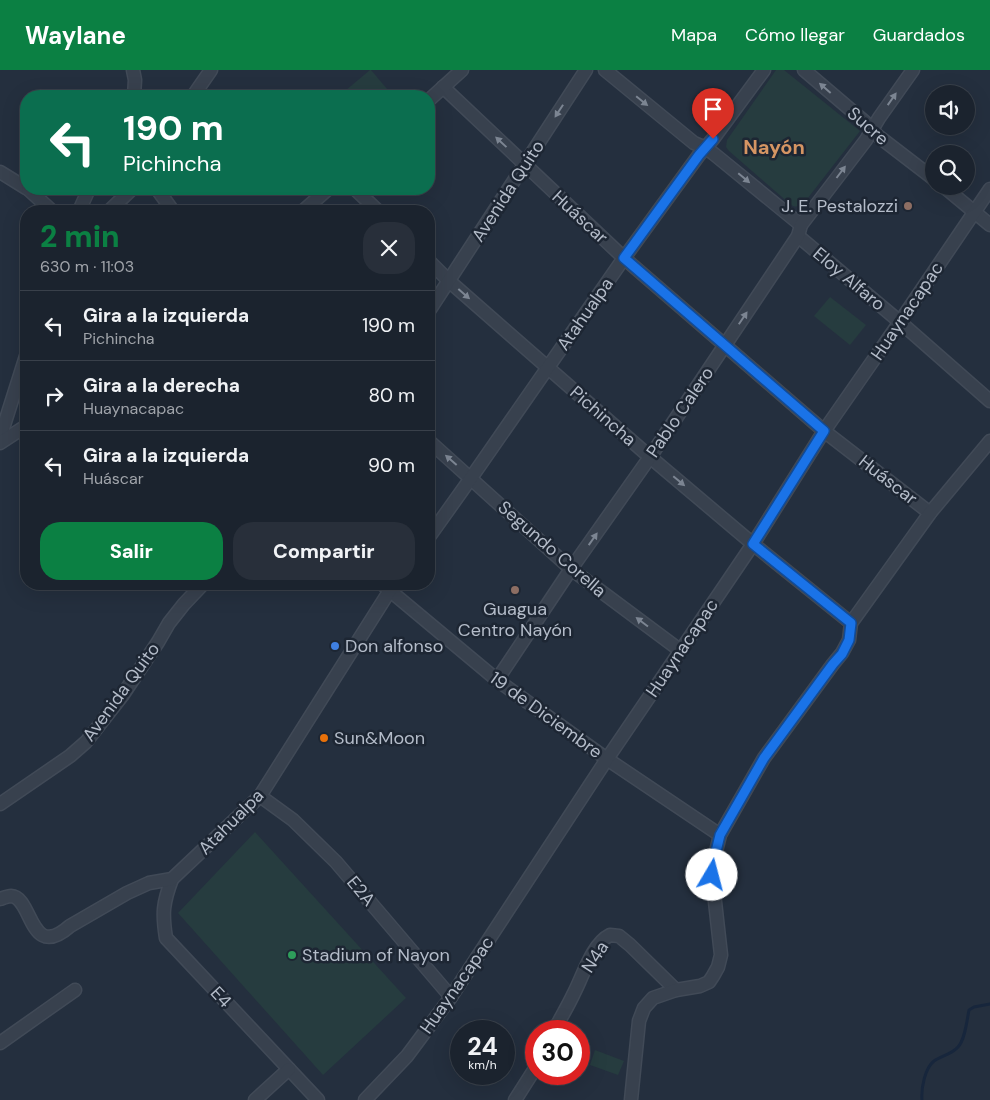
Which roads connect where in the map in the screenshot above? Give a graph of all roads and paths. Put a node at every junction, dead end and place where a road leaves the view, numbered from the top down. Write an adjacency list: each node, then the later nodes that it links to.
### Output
1 (133, 70): 10 (street)
2 (211, 70): 11 (street)
3 (462, 70): 9 (street)
4 (586, 70): 15 (street, Avenida Quito, one-way to 15)
5 (605, 70): 14 (street, Eloy Alfaro, one-way to 14)
6 (764, 70): 14 (street, Atahualpa)
7 (804, 70): 13 (street, Sucre, one-way to 7)
8 (913, 70): 13 (street, Pablo Calero, one-way to 8)
9 (443, 88): 12 (street); 15 (street, Huáscar, one-way to 9)
10 (134, 90)
11 (197, 90)
12 (435, 95)
13 (872, 129): 17 (street, Sucre); 31 (street, Pablo Calero, one-way to 13)
14 (706, 148): 31 (street, Eloy Alfaro, one-way to 31); 32 (street, Atahualpa)
15 (524, 165): 32 (street, Huáscar); 34 (street, Avenida Quito)
16 (0, 172): 18 (street)
17 (925, 172)
18 (20, 184)
19 (990, 189): 29 (street, Huaynacapac)
20 (35, 195): 25 (street)
21 (126, 195): 26 (street)
22 (321, 195): 27 (street)
23 (361, 195): 28 (street)
24 (954, 195): 29 (street)
25 (45, 205)
26 (115, 205)
27 (310, 205)
28 (372, 205)
29 (974, 211): 30 (street); 36 (street, Huaynacapac)
30 (990, 225)
31 (800, 230): 36 (street, Eloy Alfaro); 37 (street, Pablo Calero, one-way to 31)
32 (624, 258): 37 (street, Huáscar); 38 (street, Atahualpa)
33 (435, 267): 34 (street, Pichincha)
34 (449, 281): 35 (street, Avenida Quito); 38 (street, Pichincha, one-way to 38)
35 (435, 301)
36 (900, 322): 40 (street, Eloy Alfaro); 42 (street, Huaynacapac)
37 (725, 344): 42 (street, Huáscar); 47 (street, Pablo Calero)
38 (548, 367): 47 (street, Pichincha); 48 (street, Atahualpa)
39 (20, 375): 43 (street)
40 (990, 401)
41 (20, 430): 45 (street)
42 (824, 431): 49 (street, Huáscar); 51 (street, Huaynacapac)
43 (0, 438)
44 (990, 441): 49 (street)
45 (0, 443)
46 (435, 446): 48 (street, Segundo Corella, one-way to 46)
47 (650, 457): 51 (street, Pichincha, one-way to 51); 52 (street, Pablo Calero, one-way to 47)
48 (471, 478): 50 (street, Atahualpa); 52 (street, Segundo Corella)
49 (930, 513): 56 (street)
50 (435, 529)
51 (753, 544): 56 (street, Pichincha); 57 (street, Huaynacapac)
52 (571, 569): 57 (street, Segundo Corella, one-way to 52); 58 (street, Pablo Calero)
53 (197, 590): 61 (street, Avenida Quito)
54 (386, 590): 60 (street, Atahualpa)
55 (393, 590): 58 (street, 19 de Diciembre)
56 (851, 623): 62 (street)
57 (681, 651): 59 (street, Huaynacapac)
58 (496, 680): 59 (street, 19 de Diciembre)
59 (607, 759): 62 (street, 19 de Diciembre); 67 (street, Huaynacapac)
60 (260, 796): 63 (street, Atahualpa); 67 (street, E2A)
61 (0, 804)
62 (720, 835): 66 (street)
63 (172, 879): 64 (street); 70 (street, E4)
64 (0, 899)
65 (75, 990): 69 (street)
66 (676, 990): 68 (street, N4a); 76 (street)
67 (451, 997): 74 (street, Huaynacapac)
68 (560, 1020)
69 (0, 1043)
70 (289, 1068): 72 (street); 73 (street, E4)
71 (525, 1084): 75 (street)
72 (255, 1100)
73 (318, 1100)
74 (365, 1100)
75 (515, 1100)
76 (631, 1100)

